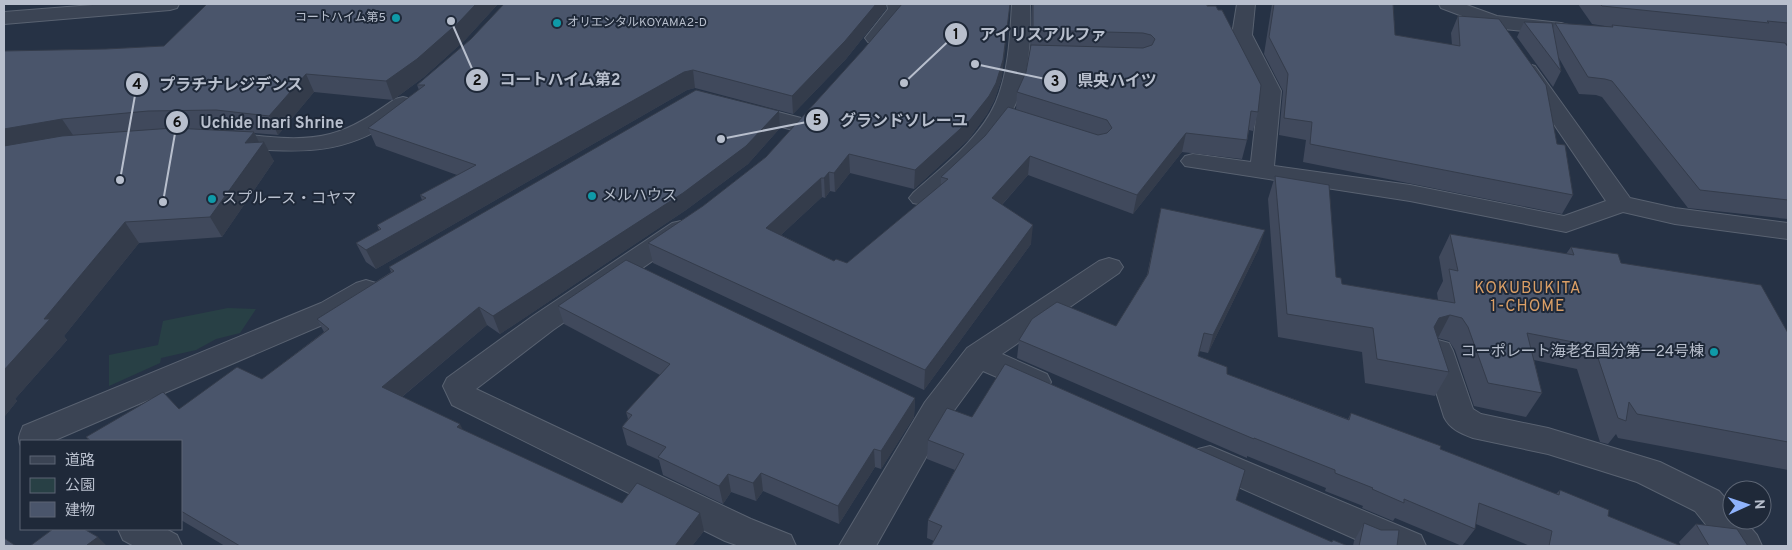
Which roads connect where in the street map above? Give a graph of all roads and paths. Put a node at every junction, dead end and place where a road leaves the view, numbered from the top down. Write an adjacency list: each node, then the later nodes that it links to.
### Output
1 (170, 4): 6 (street)
2 (896, 4): 9 (street)
3 (1021, 4): 18 (street)
4 (1246, 4): 17 (street)
5 (1448, 4): 7 (street)
6 (4, 18)
7 (1494, 22): 8 (street); 19 (street)
8 (1579, 31)
9 (860, 56)
10 (417, 94): 14 (street)
11 (816, 104): 13 (street)
12 (723, 105): 13 (street)
13 (797, 124): 15 (street)
14 (204, 138)
15 (777, 147)
16 (1193, 161): 17 (street)
17 (1262, 170): 19 (street)
18 (922, 198)
19 (1621, 204): 21 (street)
20 (704, 212): 22 (street)
21 (1788, 232)
22 (628, 265): 25 (street); 32 (street)
23 (1109, 267): 27 (street)
24 (390, 276): 29 (street)
25 (655, 278)
26 (1438, 350): 37 (street)
27 (978, 356): 28 (street); 35 (street)
28 (1060, 392)
29 (35, 440)
30 (1179, 445): 36 (street)
31 (138, 530): 33 (street)
32 (733, 538): 34 (street)
33 (164, 546)
34 (778, 546)
35 (857, 546)
36 (1408, 546)
37 (1744, 546)

